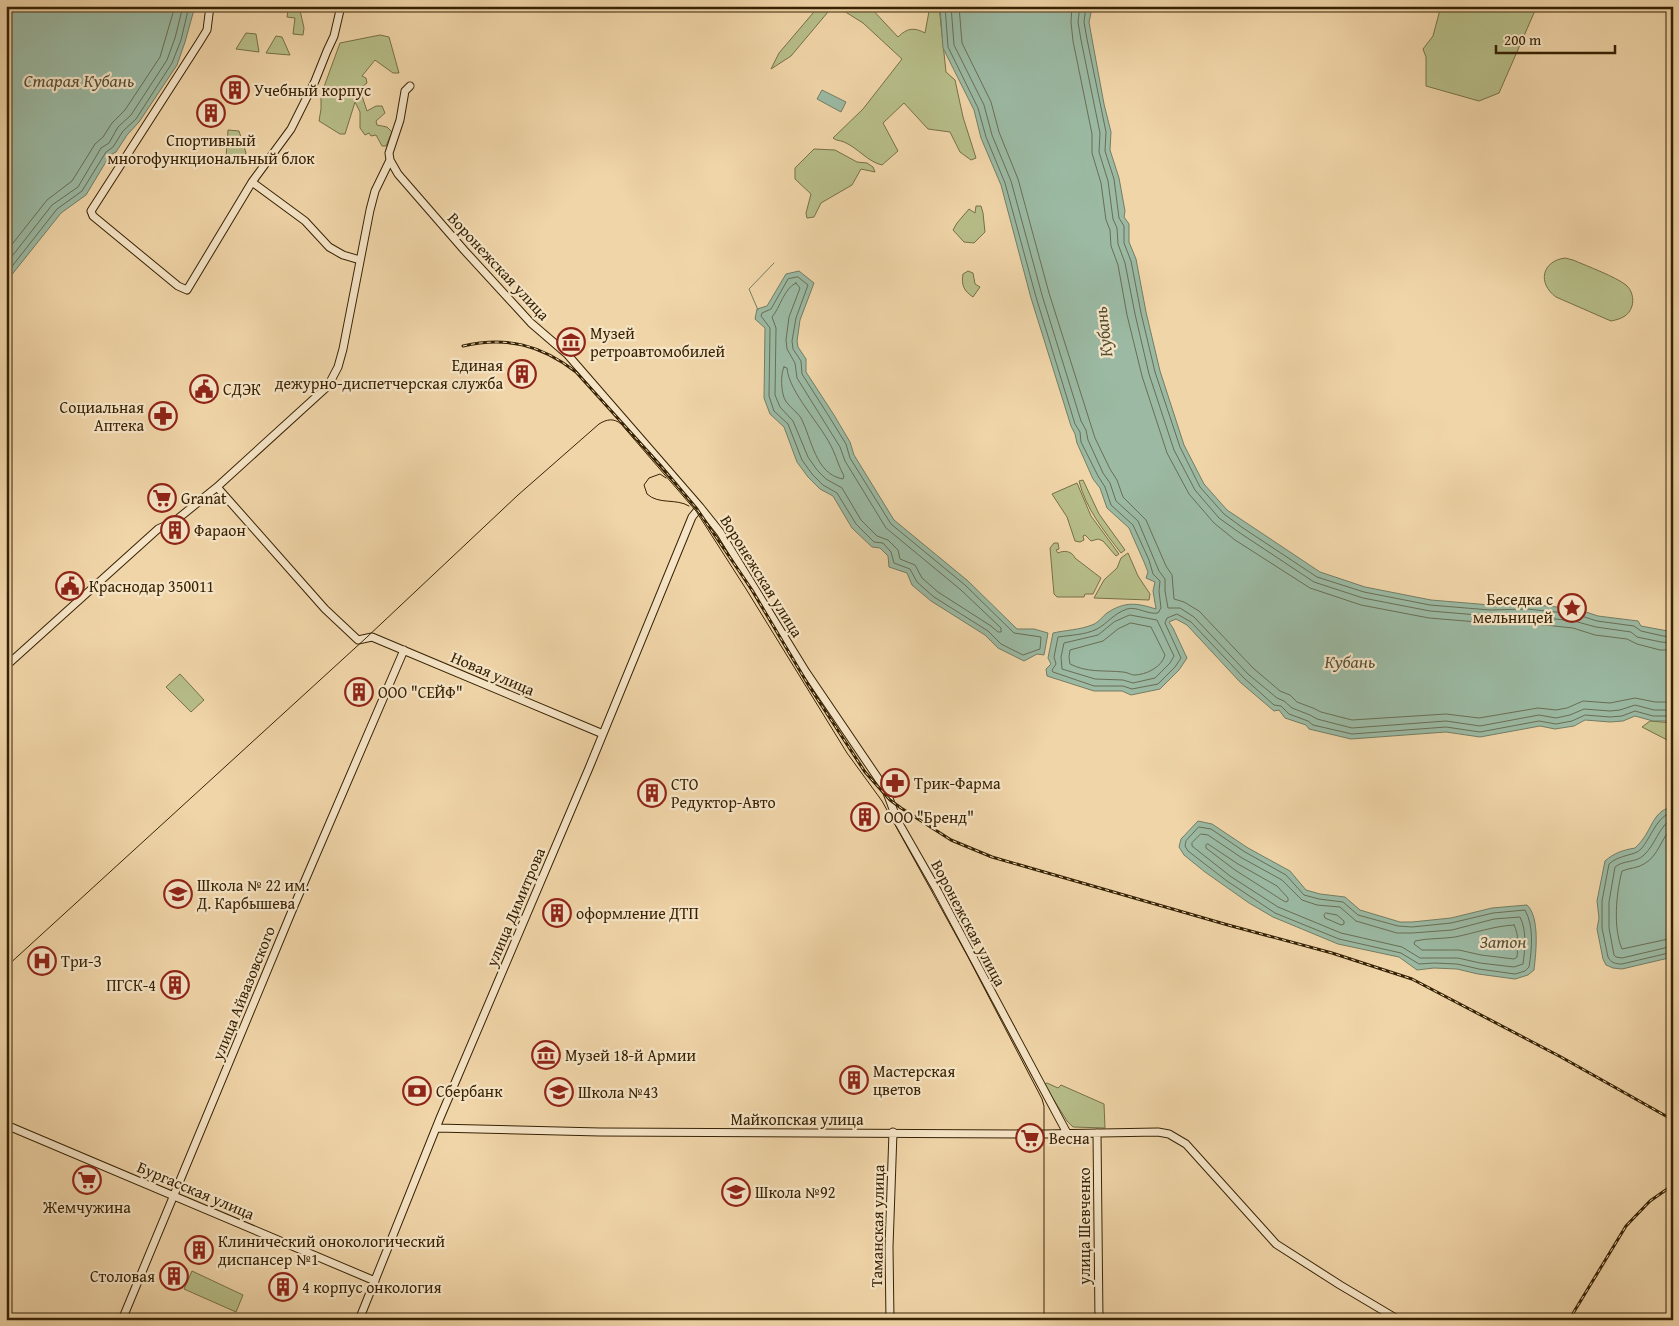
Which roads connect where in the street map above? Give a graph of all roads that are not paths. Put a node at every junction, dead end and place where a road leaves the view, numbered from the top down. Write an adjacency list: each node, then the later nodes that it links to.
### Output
1 (210, 6): 5 (street)
2 (341, 6): 5 (street)
3 (410, 86): 4 (street)
4 (390, 160): 6 (street); 8 (street, Воронежская улица)
5 (252, 182): 6 (street)
6 (360, 260): 7 (street)
7 (215, 489): 9 (street, Новая улица); 10 (street)
8 (700, 507): 11 (street, улица Димитрова); 15 (street, Воронежская улица)
9 (404, 650): 11 (street, Новая улица); 17 (street, улица Айвазовского)
10 (6, 666)
11 (603, 734): 13 (street, улица Димитрова)
12 (6, 1125): 17 (street, Бургасская улица)
13 (436, 1128): 14 (street, Майкопская улица); 18 (street, улица Димитрова)
14 (893, 1132): 15 (street, Майкопская улица); 21 (street, Таманская улица)
15 (1067, 1133): 16 (street, Майкопская улица)
16 (1098, 1133): 22 (street, улица Шевченко); 23 (street, Майкопская улица)
17 (174, 1196): 18 (street, Бургасская улица); 19 (street, улица Айвазовского)
18 (375, 1281): 20 (street, улица Димитрова)
19 (122, 1320)
20 (359, 1320)
21 (890, 1320)
22 (1099, 1320)
23 (1400, 1320)

